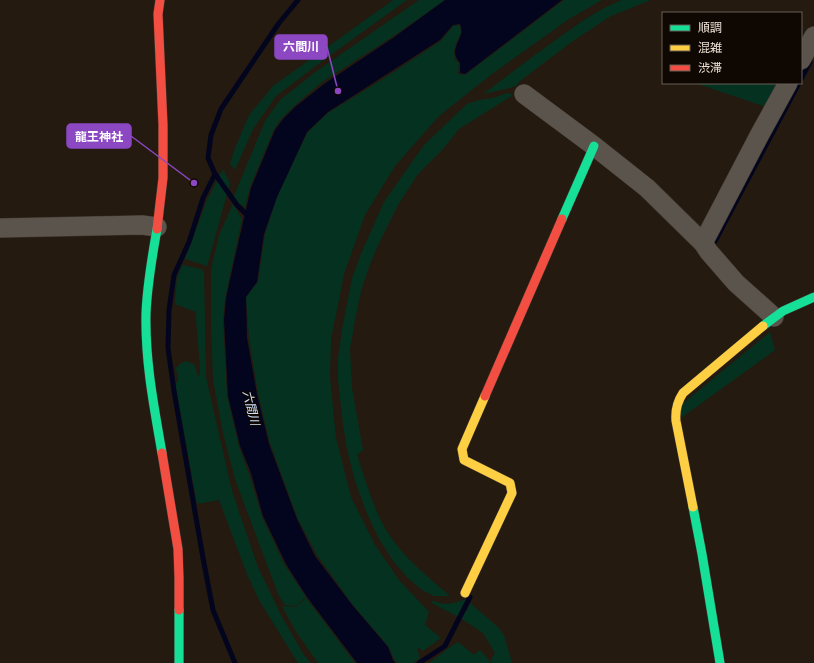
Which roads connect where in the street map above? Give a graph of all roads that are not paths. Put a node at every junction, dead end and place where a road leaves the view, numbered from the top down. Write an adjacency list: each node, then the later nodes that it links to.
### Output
1 (160, 0): 7 (street)
2 (814, 36): 3 (street)
3 (802, 58)
4 (787, 84): 9 (street)
5 (524, 94): 6 (street)
6 (594, 146): 9 (street); 12 (street)
7 (150, 226): 8 (street); 13 (street)
8 (0, 228)
9 (706, 246): 11 (street)
10 (814, 297): 11 (street)
11 (774, 317): 14 (street)
12 (465, 593)
13 (179, 663)
14 (720, 663)

